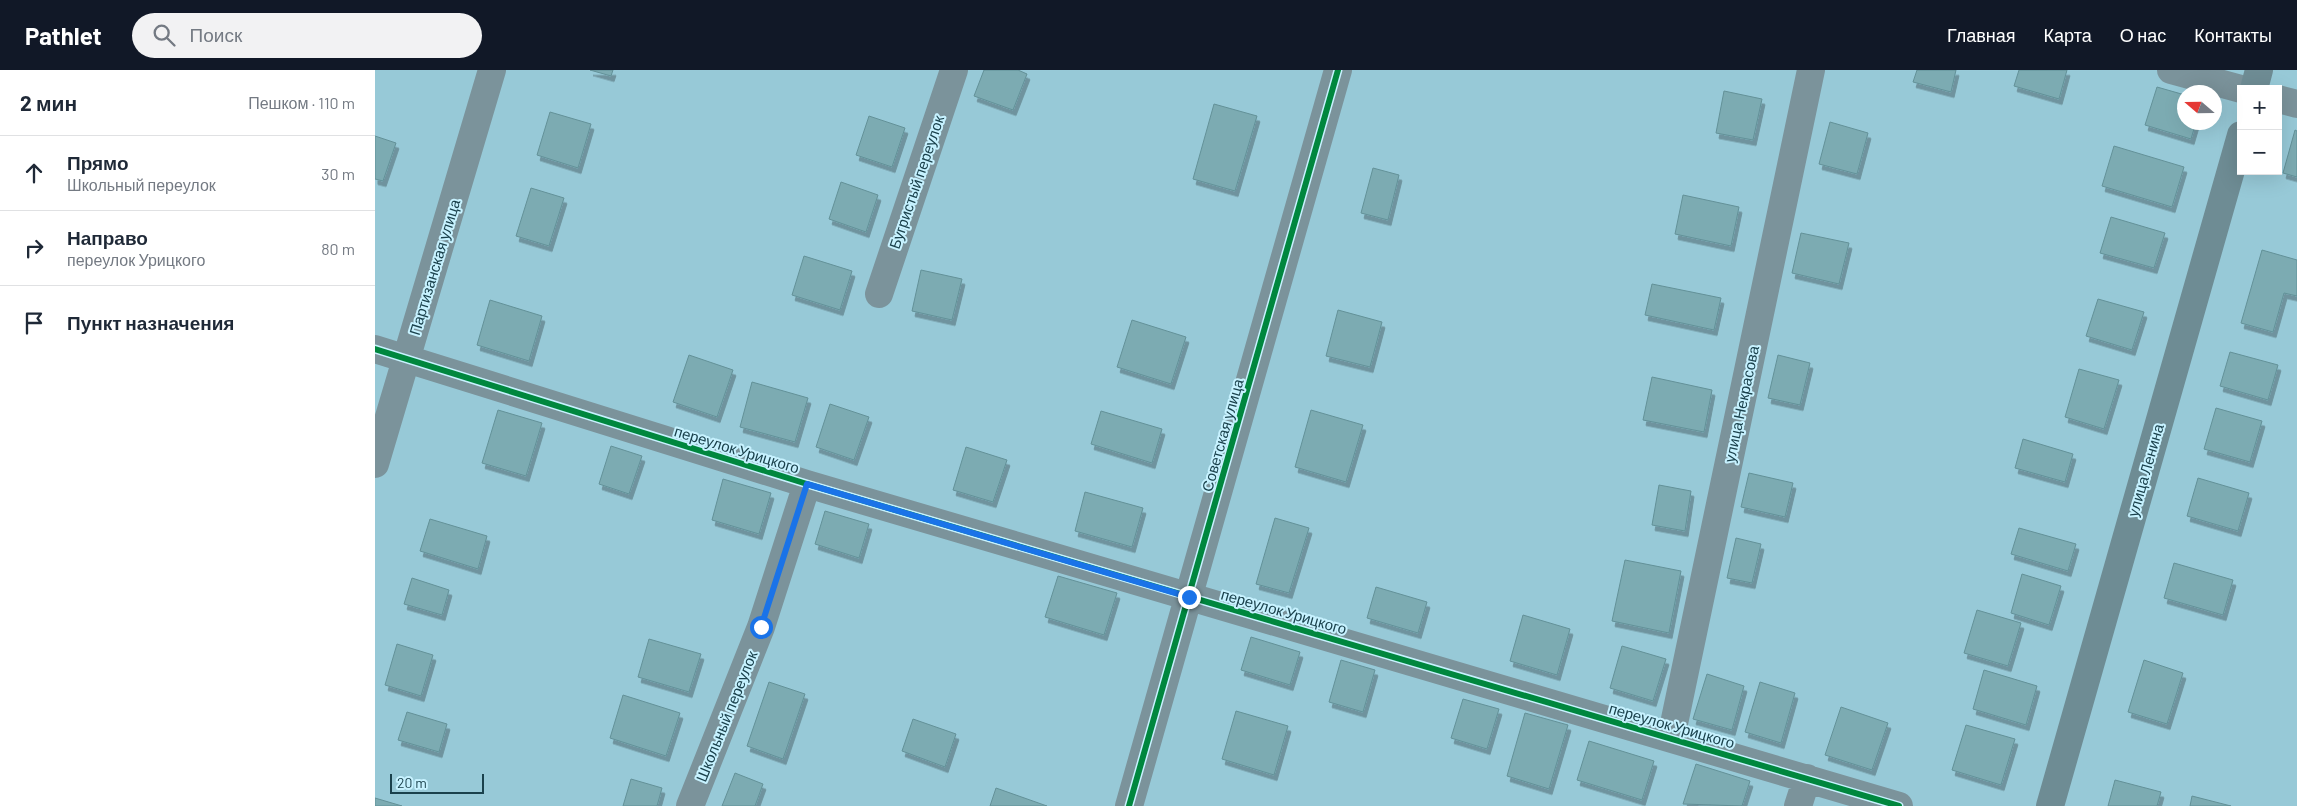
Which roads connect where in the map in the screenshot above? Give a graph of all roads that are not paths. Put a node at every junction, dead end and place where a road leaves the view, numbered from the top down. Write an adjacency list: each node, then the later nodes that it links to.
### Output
1 (493, 70): 14 (street, Партизанская улица)
2 (954, 70): 12 (street, Бугристый переулок)
3 (1337, 70): 17 (street, Советская улица)
4 (1811, 70): 18 (street, улица Некрасова)
5 (2171, 70): 8 (street)
6 (2259, 70): 7 (main road)
7 (2255, 85)
8 (2237, 88)
9 (2282, 100): 10 (street)
10 (2297, 104)
11 (2237, 149): 24 (main road, улица Ленина)
12 (879, 294)
13 (375, 349): 14 (street, переулок Урицкого)
14 (406, 360): 15 (street, Партизанская улица); 16 (street, переулок Урицкого)
15 (375, 464)
16 (807, 484): 17 (street, переулок Урицкого); 20 (street, Школьный переулок)
17 (1189, 597): 18 (street, переулок Урицкого); 21 (street, Советская улица)
18 (1671, 738): 19 (street, переулок Урицкого)
19 (1807, 778): 22 (street); 23 (street, переулок Урицкого)
20 (690, 806)
21 (1129, 806)
22 (1798, 806)
23 (1899, 806)
24 (2050, 806)

